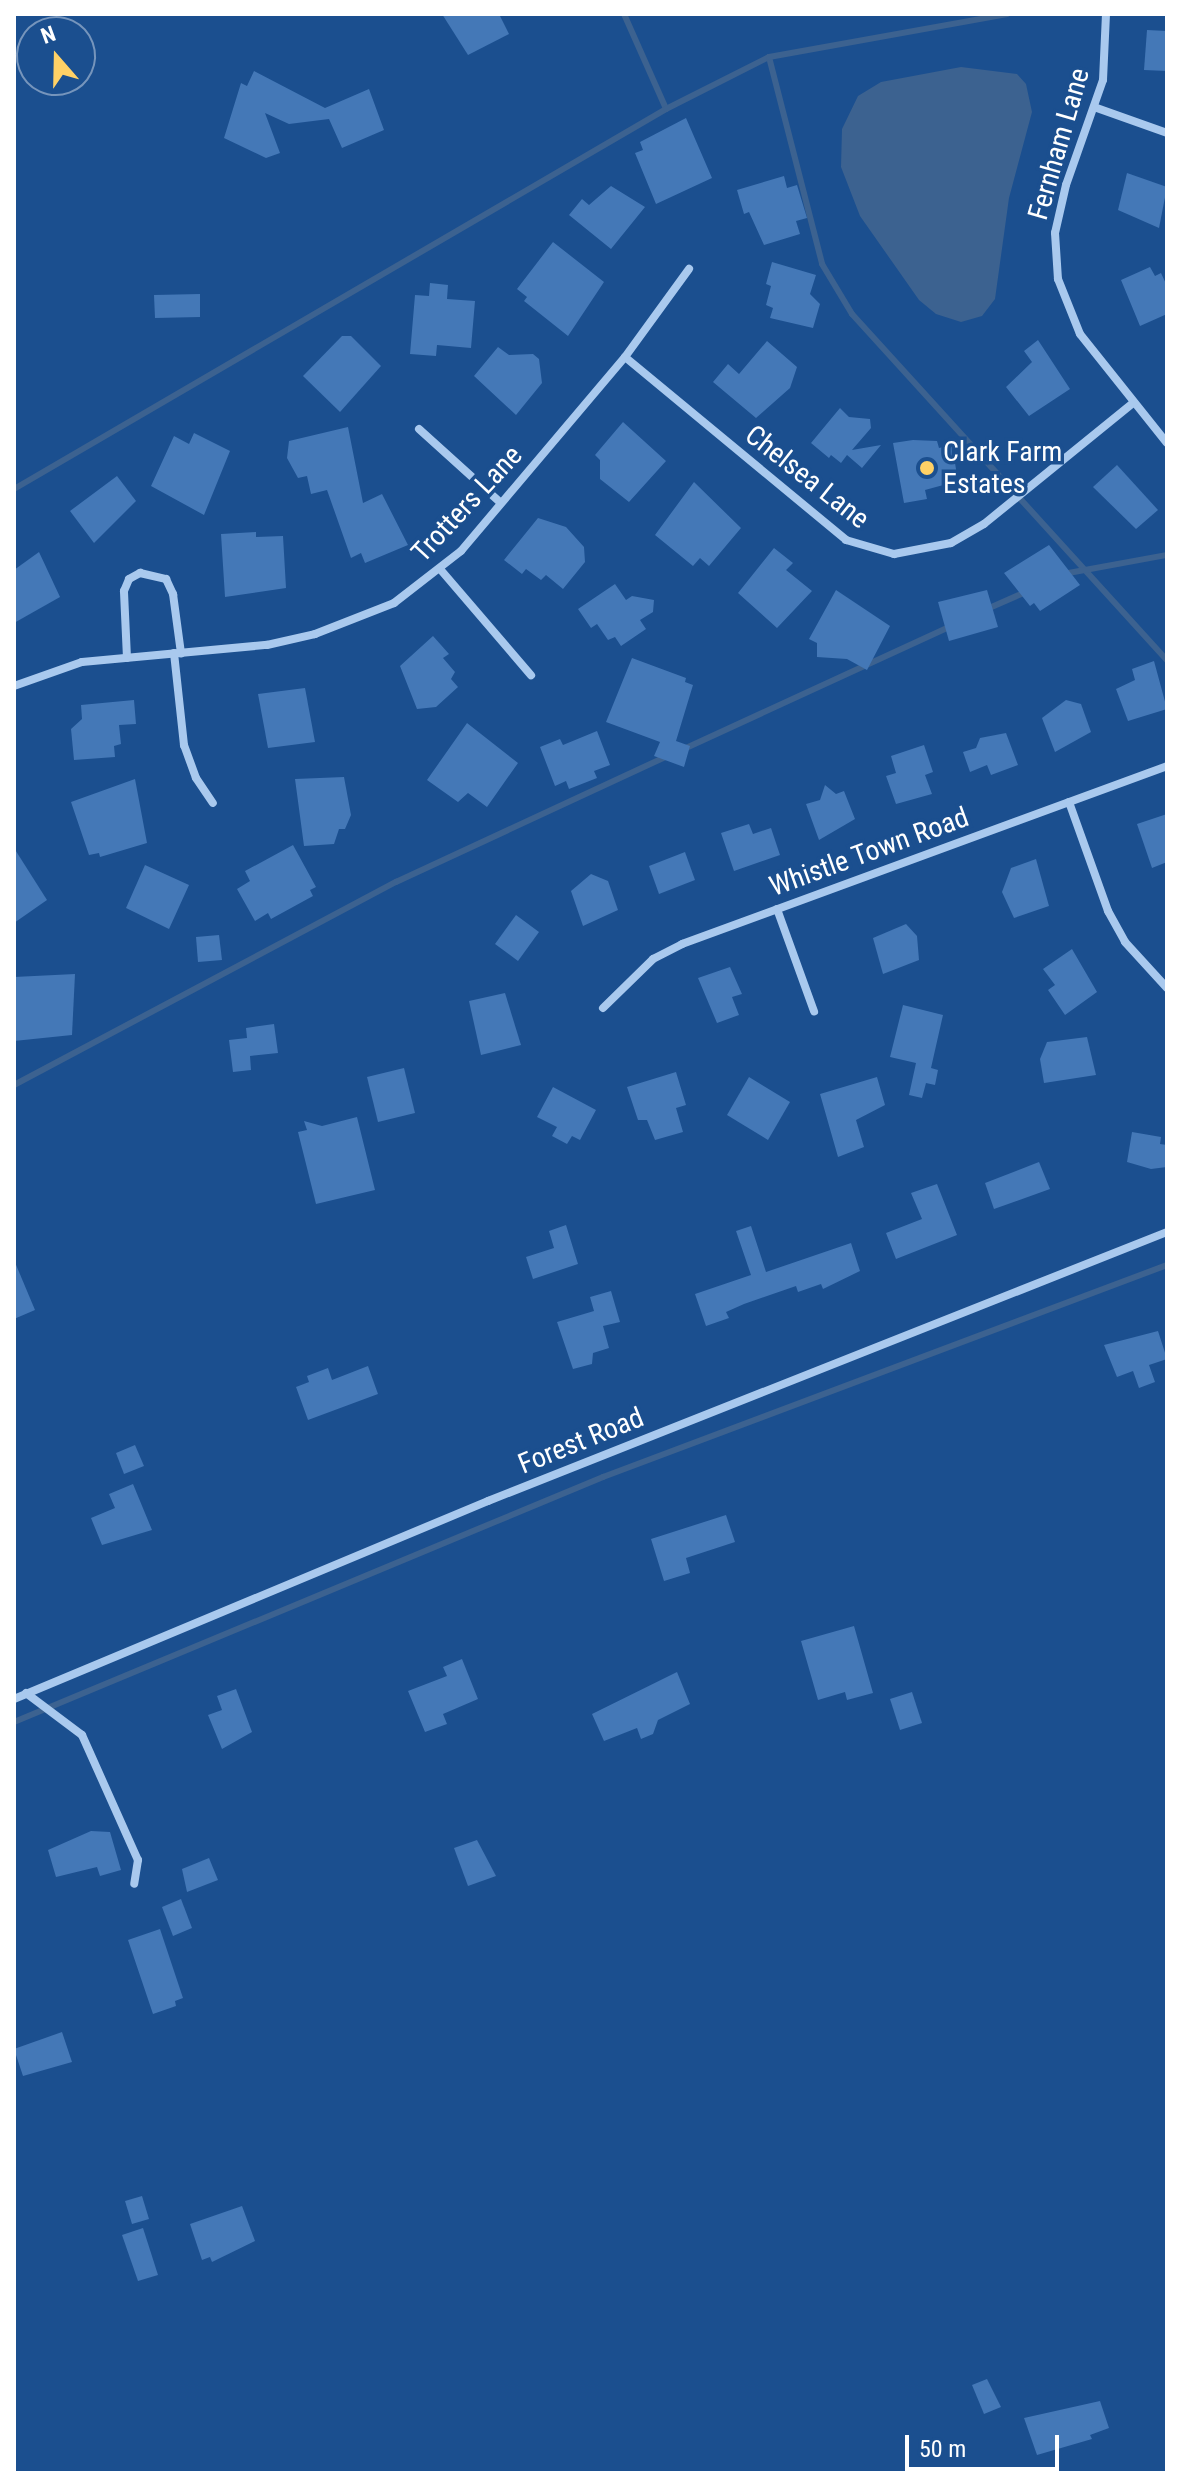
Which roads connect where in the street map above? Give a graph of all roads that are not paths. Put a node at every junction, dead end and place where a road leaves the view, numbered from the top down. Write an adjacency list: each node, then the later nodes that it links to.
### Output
1 (1106, 14): 2 (street, Fernham Lane)
2 (1094, 107): 3 (street); 6 (street, Fernham Lane)
3 (1167, 133)
4 (689, 269): 5 (street, Trotters Lane)
5 (625, 357): 6 (street, Chelsea Lane); 9 (street, Trotters Lane)
6 (1134, 402): 8 (street, Fernham Lane)
7 (419, 429): 9 (street)
8 (1167, 443)
9 (501, 503): 10 (street, Trotters Lane)
10 (440, 569): 11 (street, Trotters Lane); 13 (street)
11 (177, 653): 12 (street, Trotters Lane); 12 (street); 17 (street)
12 (127, 658): 14 (street, Trotters Lane)
13 (531, 675)
14 (14, 686)
15 (1167, 766): 16 (street, Whistle Town Road)
16 (1069, 802): 18 (street, Whistle Town Road); 19 (street)
17 (213, 803)
18 (777, 909): 20 (street, Whistle Town Road); 21 (street)
19 (1167, 988)
20 (603, 1008)
21 (814, 1011)
22 (1167, 1232): 23 (street, Forest Road)
23 (26, 1693): 24 (street, Forest Road); 25 (street)
24 (14, 1699)
25 (134, 1884)

